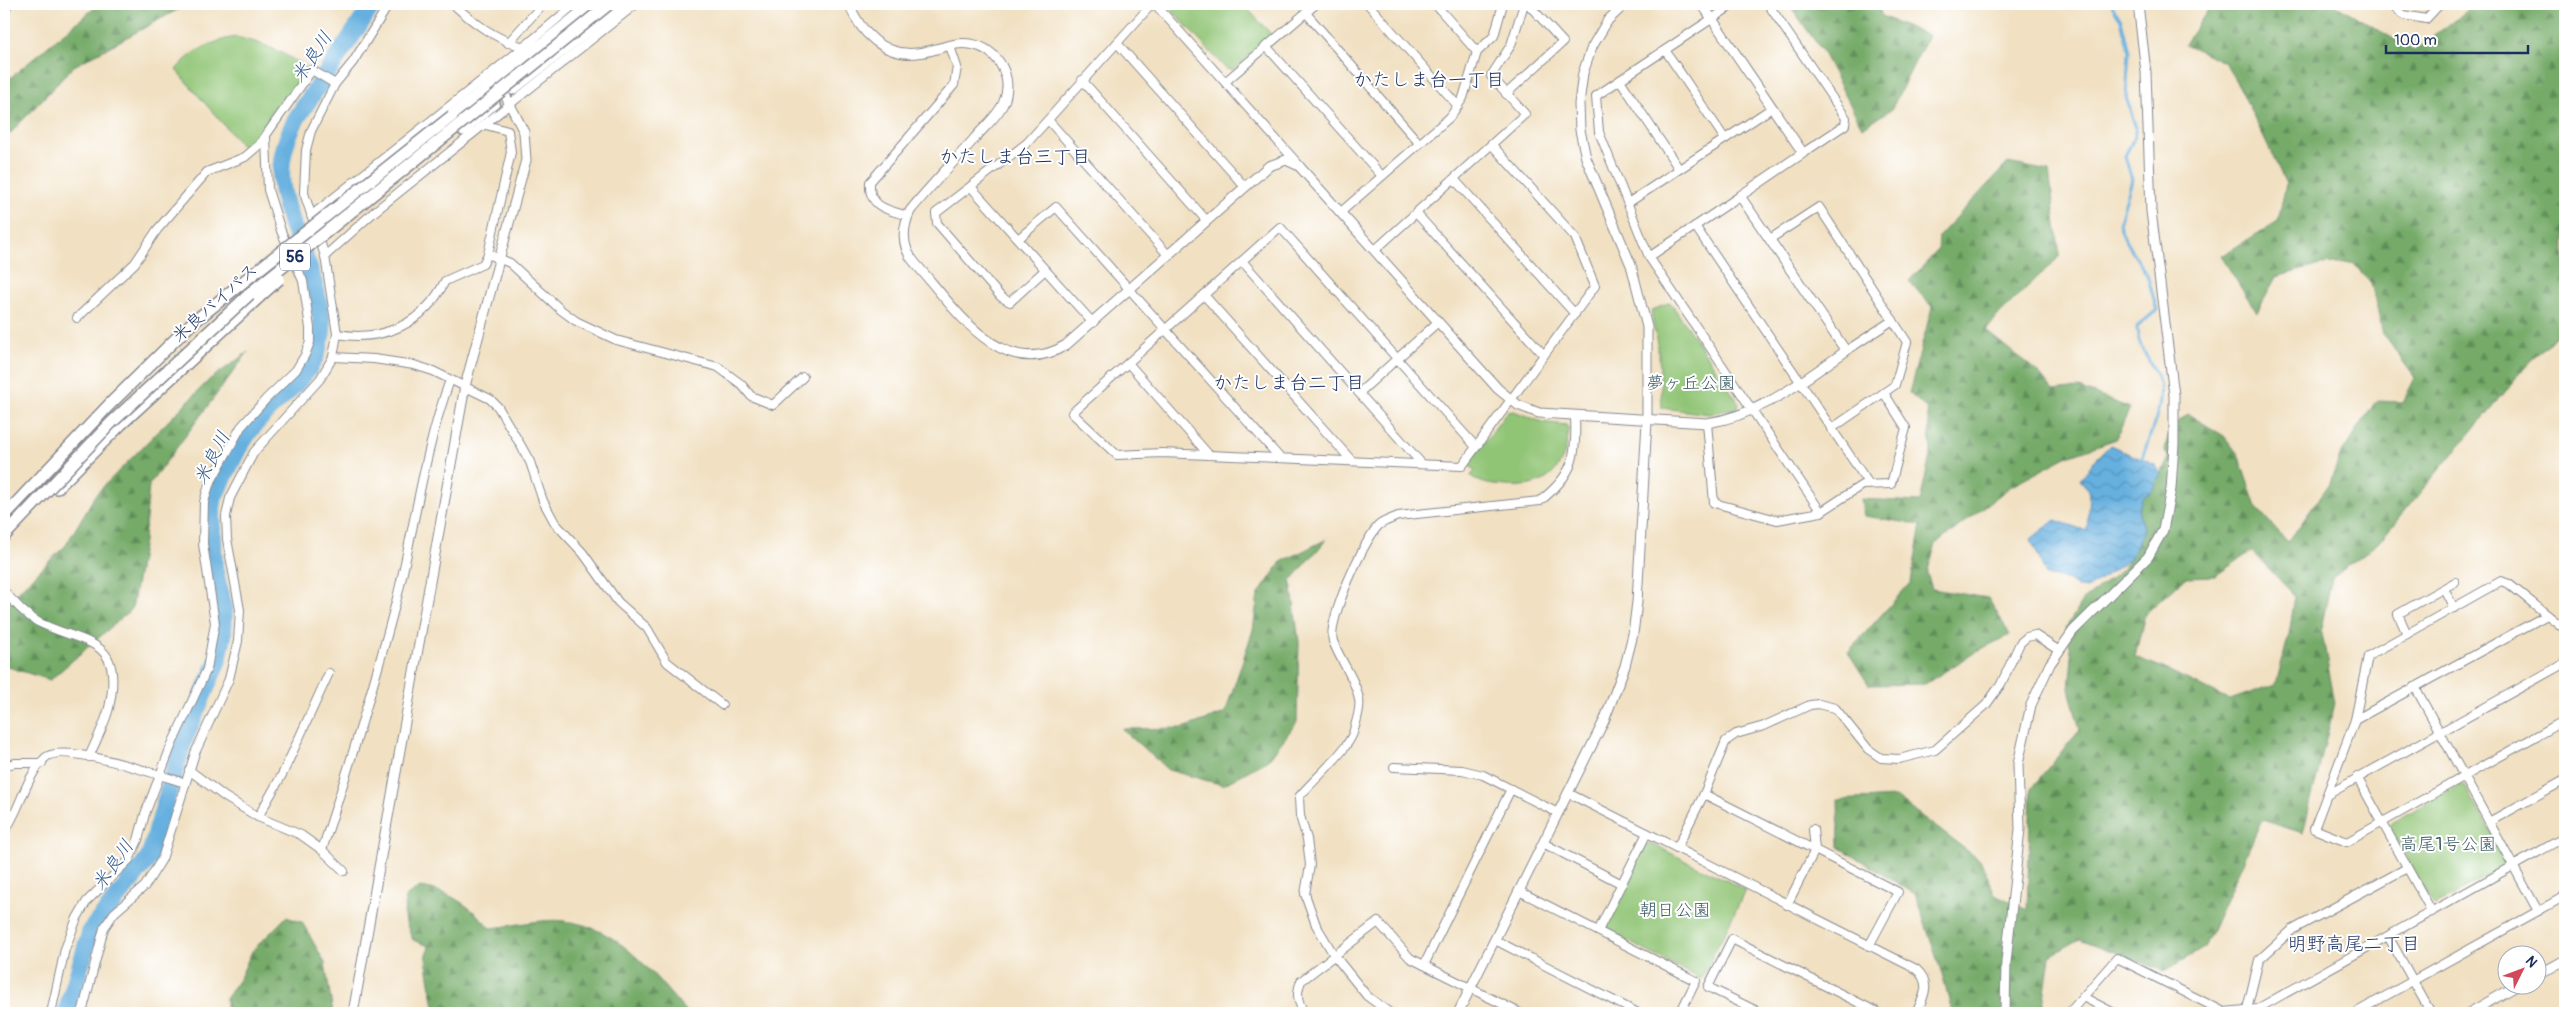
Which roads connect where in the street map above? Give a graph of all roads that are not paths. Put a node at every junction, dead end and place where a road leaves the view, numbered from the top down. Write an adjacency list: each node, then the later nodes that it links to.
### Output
1 (8, 4): 26 (street)
2 (389, 4): 41 (street)
3 (453, 4): 30 (street)
4 (544, 4): 30 (street)
5 (575, 4): 31 (street)
6 (592, 4): 31 (main road)
7 (601, 4): 112 (main road, 米良バイパス / 56)
8 (609, 4): 113 (main road, 米良バイパス / 56, bridge)
9 (622, 4): 42 (main road)
10 (636, 4): 44 (street)
11 (849, 4): 32 (street)
12 (1154, 4): 29 (street); 40 (street)
13 (1316, 4): 27 (street)
14 (1368, 4): 45 (street)
15 (1435, 4): 36 (street)
16 (1503, 4): 36 (street)
17 (1524, 4): 43 (street)
18 (1528, 4): 43 (street)
19 (1625, 4): 101 (street)
20 (1702, 4): 28 (street)
21 (1734, 4): 28 (street)
22 (1768, 4): 53 (street)
23 (2138, 4): 122 (street)
24 (2390, 4): 25 (street)
25 (2440, 4)
26 (4, 13)
27 (1306, 13): 33 (street); 51 (street)
28 (1712, 18): 35 (street); 46 (street)
29 (1117, 42): 37 (street); 59 (street)
30 (508, 43): 34 (street)
31 (534, 44): 34 (street); 39 (main road)
32 (950, 46): 65 (street); 65 (street)
33 (1266, 46): 40 (street); 56 (street)
34 (524, 47): 64 (street)
35 (1665, 50): 38 (street); 50 (street)
36 (1478, 52): 45 (street)
37 (1082, 80): 47 (street); 66 (street)
38 (1620, 80): 55 (street); 61 (street)
39 (497, 81): 42 (street); 111 (main road, bridge)
40 (1225, 82): 54 (street)
41 (333, 83): 49 (street); 64 (street)
42 (506, 94): 44 (street); 114 (main road, bridge)
43 (1506, 94): 52 (street)
44 (512, 104): 48 (street); 75 (street)
45 (1458, 106): 51 (street)
46 (1772, 108): 50 (street); 53 (street)
47 (1049, 121): 58 (street); 73 (street)
48 (486, 125): 71 (street); 72 (street)
49 (266, 138): 81 (street); 135 (street)
50 (1725, 139): 55 (street)
51 (1419, 144): 56 (street)
52 (1492, 145): 57 (street); 80 (street)
53 (1803, 153): 60 (street)
54 (1300, 166): 59 (street); 62 (street)
55 (1679, 169): 61 (street)
56 (1382, 176): 62 (street)
57 (1454, 179): 63 (street); 80 (street)
58 (971, 187): 68 (street); 77 (street)
59 (1245, 188): 66 (street)
60 (1740, 196): 67 (street); 69 (street)
61 (1628, 203): 74 (street)
62 (1341, 212): 70 (street)
63 (1416, 213): 70 (street); 88 (street)
64 (311, 216): 72 (street)
65 (908, 216): 84 (street)
66 (1208, 221): 73 (street)
67 (1695, 226): 74 (street); 94 (street)
68 (1018, 239): 77 (street); 78 (street)
69 (1770, 239): 82 (street); 87 (street)
70 (1375, 250): 83 (street)
71 (488, 254): 75 (street); 86 (street)
72 (325, 256): 86 (street)
73 (1169, 256): 78 (street)
74 (1649, 257): 99 (street)
75 (498, 258): 92 (street); 95 (street)
76 (1242, 261): 79 (street); 90 (street); 96 (street)
77 (1046, 270): 84 (street)
78 (1130, 290): 84 (street); 85 (street)
79 (1204, 295): 85 (street); 107 (street)
80 (1575, 314): 88 (street)
81 (77, 318)
82 (1893, 320): 87 (street); 97 (street)
83 (1438, 322): 90 (street); 98 (street)
84 (1093, 323)
85 (1166, 330): 91 (street); 106 (street)
86 (337, 334): 89 (street)
87 (1846, 352): 94 (street)
88 (1544, 355): 98 (street)
89 (333, 357): 93 (street); 134 (street)
90 (1397, 359): 96 (street); 104 (street)
91 (1128, 363): 105 (street); 105 (street)
92 (803, 377)
93 (450, 380): 95 (street); 154 (street)
94 (1800, 383): 99 (street); 103 (street)
95 (465, 386): 126 (street); 180 (street)
96 (1359, 393): 108 (street)
97 (1884, 393): 103 (street); 109 (street)
98 (1511, 400): 100 (street); 104 (street)
99 (1753, 411): 102 (street); 110 (street)
100 (1575, 417): 101 (street); 169 (street)
101 (1647, 421): 102 (street); 141 (street)
102 (1707, 423): 110 (street)
103 (1831, 429): 109 (street)
104 (1476, 447): 108 (street)
105 (1209, 455): 106 (street)
106 (1280, 458): 107 (street)
107 (1352, 461): 108 (street)
108 (1422, 464)
109 (1869, 484): 110 (street)
110 (1821, 512)
111 (4, 516)
112 (4, 526)
113 (4, 536)
114 (4, 543)
115 (2456, 582): 116 (street)
116 (2444, 589): 118 (street); 121 (street)
117 (4, 591): 130 (street)
118 (2454, 608): 119 (street); 121 (street)
119 (2547, 615): 120 (street); 125 (street)
120 (2565, 630)
121 (2407, 634): 127 (street)
122 (2058, 650): 142 (street); 190 (street)
123 (2565, 663): 129 (street)
124 (329, 673): 145 (street)
125 (2415, 688): 127 (street); 129 (street)
126 (722, 706)
127 (2355, 720): 143 (street)
128 (2565, 720): 137 (street)
129 (2440, 732): 136 (street); 137 (street)
130 (89, 757): 131 (street); 135 (street)
131 (42, 763): 132 (street); 149 (street)
132 (4, 766)
133 (1394, 767): 140 (street)
134 (189, 770): 139 (street); 145 (street)
135 (163, 775): 139 (street); 178 (street)
136 (2357, 777): 143 (street); 146 (street)
137 (2464, 777): 146 (street); 147 (street)
138 (2565, 780): 147 (street)
139 (182, 782): 179 (street)
140 (1511, 788): 144 (street); 171 (street)
141 (1568, 793): 144 (street); 150 (street)
142 (1704, 794): 153 (street); 155 (street)
143 (2326, 795): 146 (street)
144 (1558, 813): 152 (street)
145 (258, 816): 154 (street)
146 (2382, 822): 157 (street)
147 (2489, 822): 156 (street)
148 (1813, 830): 155 (street)
149 (4, 832)
150 (1647, 833): 153 (street); 159 (street)
151 (2565, 837): 156 (street)
152 (1543, 843): 159 (street); 160 (street)
153 (1677, 848): 162 (street)
154 (322, 850): 158 (street)
155 (1815, 850): 162 (street); 168 (street)
156 (2514, 866): 163 (street); 164 (street)
157 (2407, 868): 164 (street); 177 (street)
158 (344, 870)
159 (1622, 884): 165 (street)
160 (1519, 891): 165 (street); 167 (street)
161 (2565, 896): 163 (street)
162 (1787, 904): 168 (street)
163 (2538, 911): 173 (street)
164 (2432, 912): 166 (street)
165 (1598, 931): 186 (street)
166 (2388, 936): 173 (street); 177 (street)
167 (1495, 940): 174 (street); 185 (street)
168 (1869, 946): 189 (street)
169 (1334, 955): 171 (street); 181 (street); 182 (street)
170 (2565, 960): 172 (street)
171 (1424, 965): 174 (street)
172 (2546, 970)
173 (2412, 981): 193 (street); 194 (street)
174 (1470, 988): 183 (street); 184 (street)
175 (2502, 994): 195 (street)
176 (2082, 997): 177 (street); 191 (street); 192 (street)
177 (2246, 1012)
178 (52, 1013)
179 (82, 1013)
180 (352, 1013)
181 (1305, 1013)
182 (1390, 1013)
183 (1458, 1013)
184 (1520, 1013)
185 (1638, 1013)
186 (1680, 1013)
187 (1760, 1013): 188 (street)
188 (1879, 1013)
189 (1916, 1013)
190 (2005, 1013)
191 (2069, 1013)
192 (2114, 1013)
193 (2355, 1013)
194 (2431, 1013)
195 (2469, 1013)

